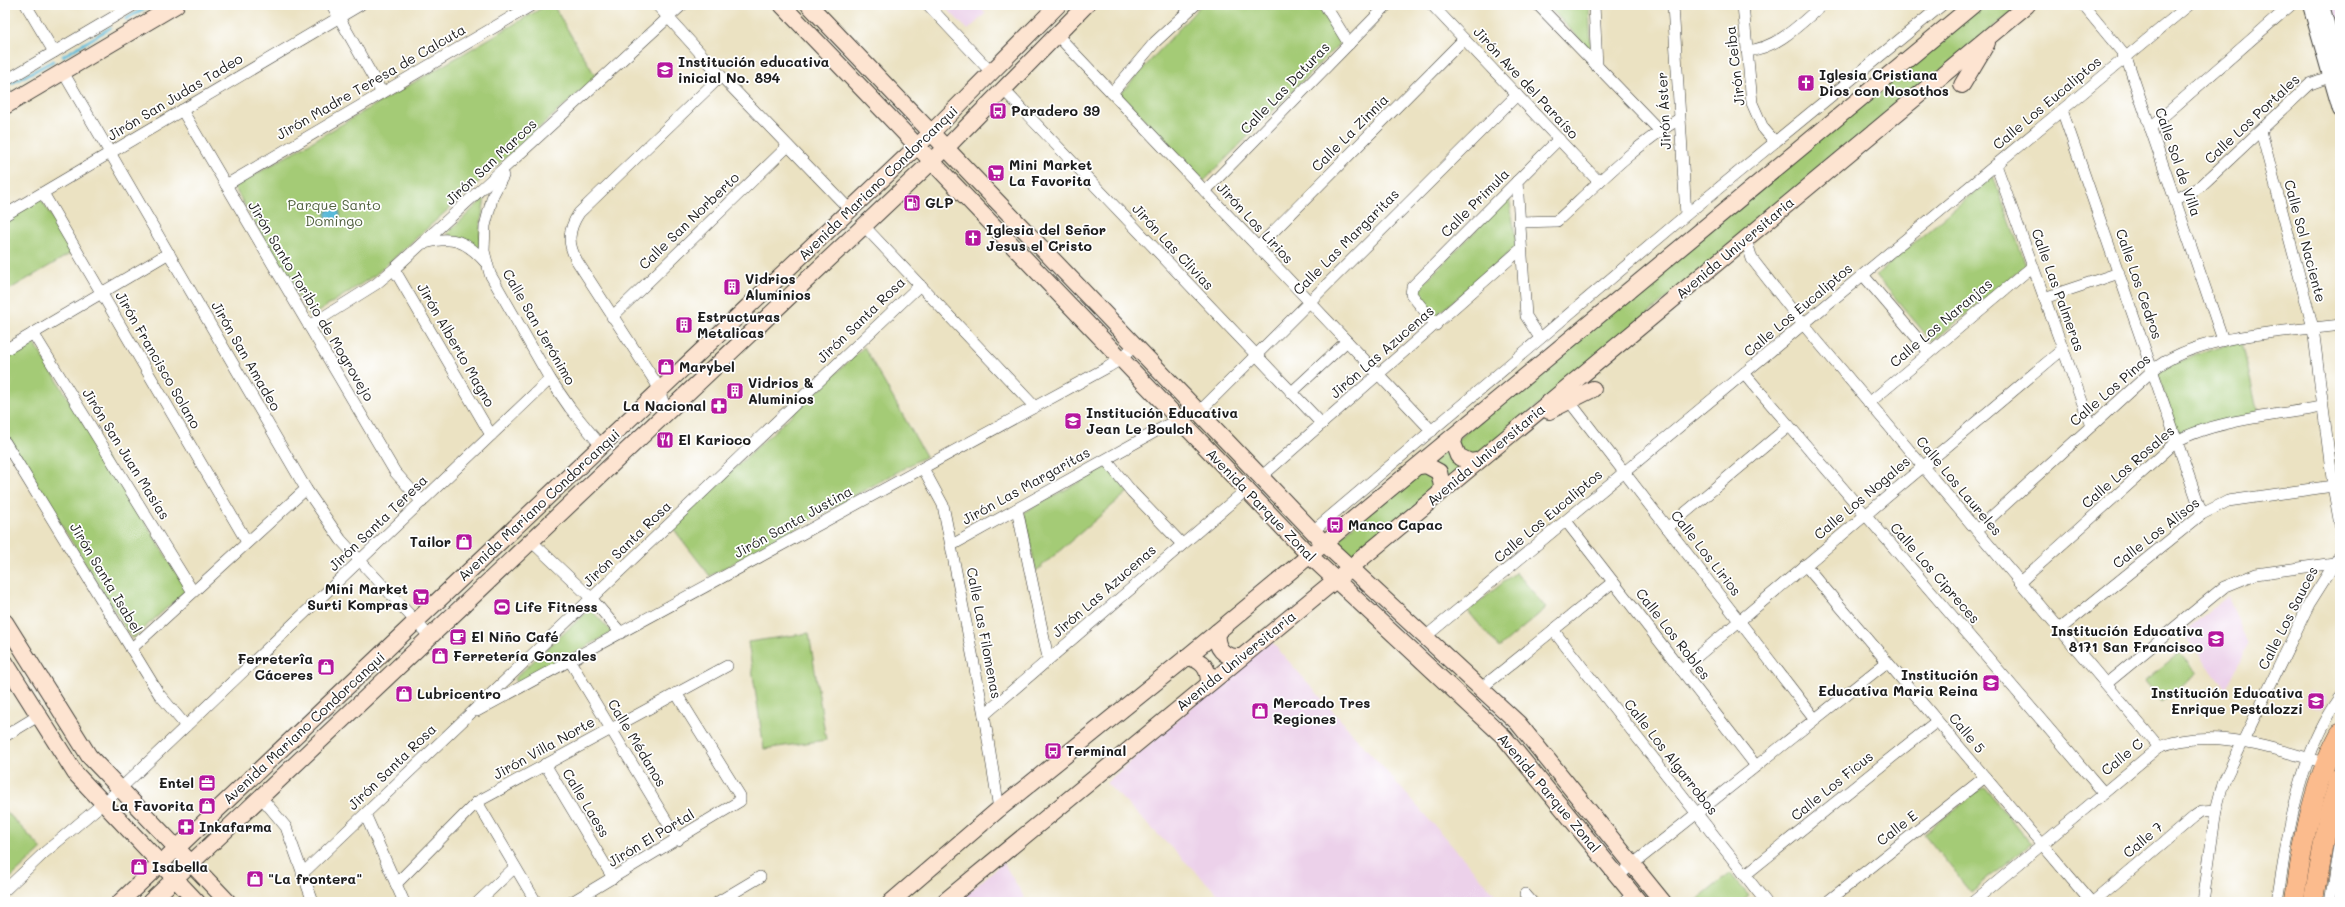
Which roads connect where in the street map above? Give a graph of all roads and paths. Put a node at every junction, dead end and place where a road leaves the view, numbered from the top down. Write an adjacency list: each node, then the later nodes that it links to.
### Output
1 (26, 5): 38 (street)
2 (134, 5): 38 (street)
3 (176, 5): 41 (main road)
4 (332, 5): 31 (street)
5 (360, 5): 31 (street, Jirón San Judas Tadeo)
6 (532, 5): 48 (street, Jirón Madre Teresa de Calcuta)
7 (657, 5): 32 (street)
8 (682, 5): 32 (street, Jirón San Marcos)
9 (782, 5): 57 (main road, Avenida Parque Zonal)
10 (809, 5): 55 (main road, Avenida Parque Zonal)
11 (1058, 5): 42 (main road, Avenida Mariano Condorcanqui)
12 (1086, 5): 34 (main road, Avenida Mariano Condorcanqui)
13 (1195, 5): 49 (street)
14 (1325, 5): 36 (street)
15 (1387, 5): 36 (street, Calle Las Daturas)
16 (1432, 5): 35 (street, Jirón Ave del Paraíso)
17 (1538, 5): 40 (street)
18 (1594, 5): 40 (street)
19 (1673, 5): 56 (street, Jirón Áster)
20 (1743, 5): 37 (street, Jirón Ceiba)
21 (1822, 5): 37 (street)
22 (1942, 5): 63 (street)
23 (1973, 5): 134 (main road)
24 (2027, 5): 33 (main road, Avenida Universitaria)
25 (2083, 5): 39 (street, Calle Sol de Villa)
26 (2189, 5): 39 (street, Calle Los Eucaliptos)
27 (2291, 5): 58 (street)
28 (2310, 5): 43 (street)
29 (2322, 5): 43 (street)
30 (934, 7): 42 (street)
31 (339, 17): 48 (street); 52 (street, Jirón San Judas Tadeo)
32 (668, 19): 44 (street); 70 (street, Jirón San Marcos)
33 (1992, 33): 46 (main road); 84 (main road, Avenida Universitaria)
34 (1057, 35): 47 (main road, Avenida Mariano Condorcanqui); 49 (street, Jirón Los Lirios)
35 (1464, 39): 50 (street, Jirón Ave del Paraíso); 86 (street, Calle La Zinnia)
36 (1348, 44): 74 (street, Calle Las Daturas)
37 (1747, 51): 63 (street, Jirón Ceiba)
38 (54, 52): 45 (street)
39 (2126, 58): 53 (street, Calle Los Eucaliptos); 58 (street, Calle Sol de Villa)
40 (1598, 67): 59 (street)
41 (63, 72): 51 (main road); 67 (street, Jirón San Amadeo)
42 (991, 72): 61 (main road, Avenida Mariano Condorcanqui)
43 (2337, 73): 54 (street); 60 (street, Calle Los Portales)
44 (721, 76): 64 (street); 98 (street)
45 (5, 81)
46 (1962, 85)
47 (1003, 89): 66 (main road, Avenida Mariano Condorcanqui); 112 (street, Jirón Las Clivias)
48 (382, 93): 73 (street, Jirón Madre Teresa de Calcuta)
49 (1112, 93): 74 (street, Jirón Los Lirios)
50 (1517, 95): 62 (street, Jirón Ave del Paraíso); 97 (street, Calle Las Margaritas)
51 (7, 99)
52 (182, 110): 67 (street, Jirón San Judas Tadeo); 73 (street, Jirón Santo Toribio de Mogrovejo)
53 (2062, 110): 69 (street, Calle Los Eucaliptos); 92 (street, Calle Los Cedros)
54 (2340, 110)
55 (912, 115): 57 (main road); 61 (main road, Avenida Parque Zonal)
56 (1679, 119): 59 (street); 81 (street, Jirón Áster)
57 (899, 128): 65 (main road, Avenida Parque Zonal)
58 (2150, 128): 77 (street, Calle Sol de Villa)
59 (1660, 131): 72 (street)
60 (2261, 131): 77 (street, Calle Los Portales); 103 (street, Calle Sol Naciente)
61 (930, 134): 65 (main road, Avenida Mariano Condorcanqui); 66 (main road, Avenida Parque Zonal)
62 (1559, 139): 71 (street, Calle Primula); 72 (street, Jirón Ave del Paraíso)
63 (1775, 142): 81 (street)
64 (788, 146): 78 (street); 98 (street, Calle San Norberto)
65 (917, 147): 68 (main road, Avenida Parque Zonal); 76 (main road, Avenida Mariano Condorcanqui)
66 (945, 149): 68 (main road, Avenida Mariano Condorcanqui); 108 (main road, Avenida Parque Zonal)
67 (111, 152): 75 (street, Jirón San Judas Tadeo); 88 (street, Jirón San Amadeo)
68 (931, 161): 79 (main road, Avenida Mariano Condorcanqui); 113 (main road, Avenida Parque Zonal)
69 (1996, 165): 90 (street, Calle Las Palmeras); 93 (street, Calle Los Eucaliptos)
70 (507, 168): 85 (street, Jirón San Marcos); 89 (street, Calle San Jerónimo)
71 (1517, 181): 82 (street); 100 (street, Calle Primula)
72 (1599, 182): 82 (street)
73 (226, 185): 102 (street, Jirón Santo Toribio de Mogrovejo)
74 (1205, 191): 86 (street, Jirón Los Lirios)
75 (43, 193): 80 (street, Jirón San Judas Tadeo); 95 (street, Jirón Francisco Solano)
76 (862, 198): 78 (main road, Avenida Mariano Condorcanqui); 79 (main road)
77 (2175, 200): 106 (street, Calle Sol de Villa)
78 (850, 210): 119 (main road, Avenida Mariano Condorcanqui)
79 (876, 214): 83 (main road, Avenida Mariano Condorcanqui)
80 (5, 215)
81 (1686, 216): 105 (street)
82 (1519, 222): 87 (street)
83 (864, 226): 94 (street); 125 (main road, Avenida Mariano Condorcanqui)
84 (1746, 239): 99 (street, Calle Los Laureles); 128 (main road, Avenida Universitaria)
85 (423, 244): 89 (street); 91 (street, Jirón San Marcos)
86 (1258, 247): 97 (street, Jirón Los Lirios)
87 (1521, 249): 100 (street, Jirón Las Azucenas); 105 (street)
88 (169, 252): 95 (street); 146 (street, Jirón San Amadeo)
89 (486, 263): 117 (street, Calle San Jerónimo)
90 (2033, 266): 96 (street, Calle Las Palmeras); 111 (street, Calle Los Naranjas)
91 (394, 269): 102 (street, Jirón San Marcos); 133 (street, Jirón Alberto Magno)
92 (2119, 273): 96 (street); 114 (street, Calle Los Cedros)
93 (1863, 275): 99 (street, Calle Los Eucaliptos); 111 (street)
94 (920, 285): 123 (street); 172 (street, Jirón Santa Rosa)
95 (102, 292): 104 (street); 159 (street, Jirón Francisco Solano)
96 (2044, 298): 109 (street, Calle Las Palmeras)
97 (1308, 301): 107 (street, Jirón Los Lirios); 112 (street, Calle Las Margaritas)
98 (612, 317): 119 (street)
99 (1803, 324): 115 (street, Calle Los Eucaliptos); 121 (street, Calle Los Laureles)
100 (1436, 325): 116 (street, Jirón Las Azucenas)
101 (2340, 325): 103 (street, Calle Los Pinos)
102 (309, 326): 149 (street, Jirón Santo Toribio de Mogrovejo)
103 (2313, 328): 106 (street, Calle Los Pinos); 124 (street, Calle Sol Naciente)
104 (33, 333): 110 (street); 171 (street, Jirón San Juan Masías)
105 (1540, 338): 132 (street)
106 (2223, 340): 114 (street, Calle Los Pinos)
107 (1347, 341): 116 (street, Jirón Los Lirios); 120 (street)
108 (1134, 346): 113 (street, Jirón Santa Justina); 126 (main road, Avenida Parque Zonal)
109 (2063, 349): 131 (street, Calle Las Palmeras); 141 (street, Calle Los Nogales)
110 (5, 350)
111 (1929, 352): 121 (street, Calle Los Naranjas)
112 (1255, 355): 120 (street, Jirón Las Clivias); 126 (street, Calle Las Margaritas)
113 (1121, 359): 123 (street, Jirón Santa Justina); 127 (main road, Avenida Parque Zonal)
114 (2152, 371): 131 (street, Calle Los Pinos); 136 (street, Calle Los Cedros)
115 (1744, 373): 130 (street, Calle Los Cipreces); 143 (street, Calle Los Eucaliptos)
116 (1378, 375): 129 (street, Jirón Las Azucenas); 132 (street, Jirón Los Lirios)
117 (550, 379): 133 (street, Jirón Santa Teresa); 137 (street, Calle San Jerónimo)
118 (1593, 389): 128 (main road)
119 (659, 392): 125 (street); 137 (main road, Avenida Mariano Condorcanqui)
120 (1291, 393): 129 (street, Jirón Las Clivias)
121 (1869, 403): 141 (street, Calle Los Laureles)
122 (1573, 406): 143 (street, Calle Los Lirios)
123 (1035, 407): 142 (street, Jirón Santa Justina)
124 (2322, 407): 136 (street, Calle Los Rosales); 145 (street, Calle Sol Naciente)
125 (667, 412): 158 (main road, Avenida Mariano Condorcanqui)
126 (1198, 412): 144 (main road, Avenida Parque Zonal)
127 (1178, 419): 138 (street, Jirón Las Margaritas); 147 (main road, Avenida Parque Zonal)
128 (1524, 423): 139 (main road, Avenida Universitaria)
129 (1322, 424): 144 (street, Jirón Las Azucenas)
130 (1789, 426): 152 (street, Calle Los Cipreces); 155 (street)
131 (2091, 426): 156 (street, Calle Los Pinos)
132 (1432, 431): 157 (street)
133 (491, 435): 149 (street, Jirón Santa Teresa)
134 (1455, 436): 139 (main road); 140 (main road)
135 (5, 442): 182 (street, Jirón Santa Isabel)
136 (2177, 442): 151 (street, Calle Los Cedros); 170 (street, Calle Los Rosales)
137 (601, 446): 175 (main road, Avenida Mariano Condorcanqui)
138 (1106, 460): 150 (street, Jirón Las Margaritas); 161 (street)
139 (1477, 461): 148 (main road, Avenida Universitaria)
140 (1419, 466): 148 (main road); 162 (main road)
141 (1923, 466): 152 (street, Calle Los Nogales); 156 (street, Calle Los Laureles)
142 (923, 468): 160 (street, Calle Las Filomenas); 179 (street, Jirón Santa Justina)
143 (1624, 472): 153 (street, Calle Los Eucaliptos); 155 (street, Calle Los Lirios)
144 (1261, 477): 157 (main road, Avenida Parque Zonal)
145 (2333, 486): 151 (street, Calle Los Alisos); 154 (street, Calle Sol Naciente)
146 (306, 489): 159 (street); 165 (street, Jirón San Amadeo)
147 (1246, 490): 161 (street, Jirón Las Azucenas); 163 (main road, Avenida Parque Zonal)
148 (1440, 493): 167 (main road, Avenida Universitaria)
149 (422, 502): 165 (street, Jirón Santa Teresa)
150 (1017, 509): 160 (street, Jirón Las Margaritas); 185 (street)
151 (2202, 514): 176 (street, Calle Los Alisos)
152 (1866, 515): 166 (street, Calle Los Nogales); 213 (street, Calle Los Cipreces)
153 (1566, 521): 169 (street, Calle Los Robles); 181 (street, Calle Los Eucaliptos)
154 (2340, 525)
155 (1667, 528): 173 (street, Calle Los Lirios)
156 (1977, 530): 170 (street, Calle Los Laureles)
157 (1312, 531): 162 (main road, Avenida Parque Zonal)
158 (531, 541): 172 (street); 180 (main road, Avenida Mariano Condorcanqui)
159 (247, 542): 171 (street)
160 (952, 544): 196 (street, Calle Las Filomenas)
161 (1182, 544): 185 (street, Jirón Las Azucenas)
162 (1325, 544): 163 (main road); 167 (main road, Avenida Parque Zonal)
163 (1310, 556): 168 (main road, Avenida Parque Zonal); 178 (main road)
164 (2337, 559): 192 (street); 205 (street, Calle Los Sauces)
165 (360, 560): 175 (street, Jirón San Amadeo); 201 (street, Jirón Santa Teresa)
166 (1805, 565): 173 (street, Calle Los Nogales); 188 (street, Calle 5)
167 (1350, 568): 168 (main road, Avenida Universitaria); 181 (main road, Avenida Parque Zonal)
168 (1335, 580): 184 (main road, Avenida Universitaria); 231 (main road, Avenida Parque Zonal)
169 (1613, 582): 177 (street); 190 (street, Calle Los Robles)
170 (2020, 582): 176 (street, Calle Los Laureles)
171 (193, 592): 182 (street)
172 (591, 598): 179 (street); 199 (street, Jirón Santa Rosa)
173 (1739, 621): 190 (street, Calle Los Nogales); 198 (street, Calle Los Lirios)
174 (5, 622): 212 (main road)
175 (416, 622): 180 (street, Jirón San Amadeo); 224 (main road, Avenida Mariano Condorcanqui)
176 (2060, 629): 192 (street, Calle Los Laureles)
177 (1553, 630): 193 (street); 220 (street, Calle Los Algarrobos)
178 (1218, 632): 183 (main road); 184 (main road)
179 (621, 633): 186 (street, Jirón Santa Justina)
180 (430, 637): 214 (main road, Avenida Mariano Condorcanqui)
181 (1425, 637): 193 (main road, Avenida Parque Zonal)
182 (132, 649): 201 (street, Jirón Santa Isabel)
183 (1187, 657): 191 (main road); 217 (main road)
184 (1240, 657): 191 (main road, Avenida Universitaria)
185 (1048, 658): 196 (street, Jirón Las Azucenas)
186 (570, 661): 199 (street, Jirón Santa Justina); 202 (street, Calle Médanos)
187 (5, 662): 197 (main road)
188 (1887, 662): 198 (street); 200 (street, Calle 5)
189 (727, 666): 194 (street, Jirón Villa Norte)
190 (1681, 670): 209 (street, Calle Los Robles)
191 (1209, 682): 249 (main road, Avenida Universitaria)
192 (2106, 684): 206 (street, Calle Los Laureles)
193 (1480, 689): 227 (main road, Avenida Parque Zonal)
194 (676, 693): 202 (street, Jirón Villa Norte); 222 (street, Jirón El Portal)
195 (2340, 698): 207 (street)
196 (984, 715): 217 (street, Calle Las Filomenas)
197 (38, 716): 204 (street); 216 (main road)
198 (1816, 719): 209 (street)
199 (463, 720): 219 (street, Jirón Santa Rosa)
200 (1937, 721): 210 (street, Calle 5); 230 (street, Calle Los Ficus)
201 (186, 726): 212 (street, Jirón Santa Teresa)
202 (610, 729): 208 (street, Jirón Villa Norte); 222 (street, Calle Médanos)
203 (2340, 733): 207 (highway)
204 (5, 736)
205 (2243, 743): 206 (street, Calle C); 207 (street, Calle C); 218 (street, Calle Los Sauces)
206 (2159, 747): 213 (street, Calle C)
207 (2317, 761): 256 (street); 257 (highway)
208 (545, 764): 215 (street, Jirón Villa Norte); 233 (street, Calle Laess)
209 (1756, 766): 220 (street)
210 (1985, 777): 223 (street, Calle 5); 252 (street, Calle E)
211 (2340, 777): 258 (highway)
212 (120, 789): 216 (street, Jirón Santa Teresa); 224 (main road)
213 (2103, 792): 223 (street, Calle C)
214 (262, 797): 225 (main road, Avenida Mariano Condorcanqui); 229 (street)
215 (477, 802): 228 (street); 235 (street, Jirón Villa Norte)
216 (102, 803): 226 (main road); 236 (street, Jirón Santa Teresa)
217 (999, 809): 248 (main road)
218 (2216, 810): 254 (street, Calle 7); 255 (street, Calle Los Sauces)
219 (365, 814): 229 (street, Jirón Santa Rosa); 235 (street)
220 (1697, 814): 227 (street); 230 (street, Calle Los Algarrobos)
221 (2340, 839): 259 (street)
222 (678, 840): 233 (street, Jirón El Portal)
223 (2042, 844): 253 (street, Calle C); 254 (street, Calle 5)
224 (177, 848): 225 (main road); 226 (main road, Avenida Mariano Condorcanqui)
225 (191, 863): 234 (main road, Avenida Mariano Condorcanqui); 241 (main road)
226 (160, 864): 234 (main road); 238 (main road, Avenida Mariano Condorcanqui)
227 (1633, 864): 231 (street); 250 (main road, Avenida Parque Zonal)
228 (515, 867): 244 (street); 245 (street)
229 (302, 874): 242 (street)
230 (1745, 875): 251 (street, Calle Los Algarrobos)
231 (1618, 876): 237 (main road, Avenida Parque Zonal)
232 (760, 877): 247 (street)
233 (613, 878): 246 (street, Jirón El Portal)
234 (175, 879): 239 (main road, Avenida Mariano Condorcanqui); 240 (main road)
235 (396, 884): 243 (street)
236 (5, 890)
237 (1632, 900)
238 (120, 902)
239 (150, 902)
240 (197, 902)
241 (228, 902)
242 (313, 902)
243 (404, 902)
244 (478, 902)
245 (536, 902)
246 (572, 902)
247 (718, 902)
248 (891, 902)
249 (944, 902)
250 (1663, 902)
251 (1766, 902)
252 (1827, 902)
253 (1973, 902)
254 (2092, 902)
255 (2203, 902)
256 (2277, 902)
257 (2294, 902)
258 (2313, 902)
259 (2330, 902)

